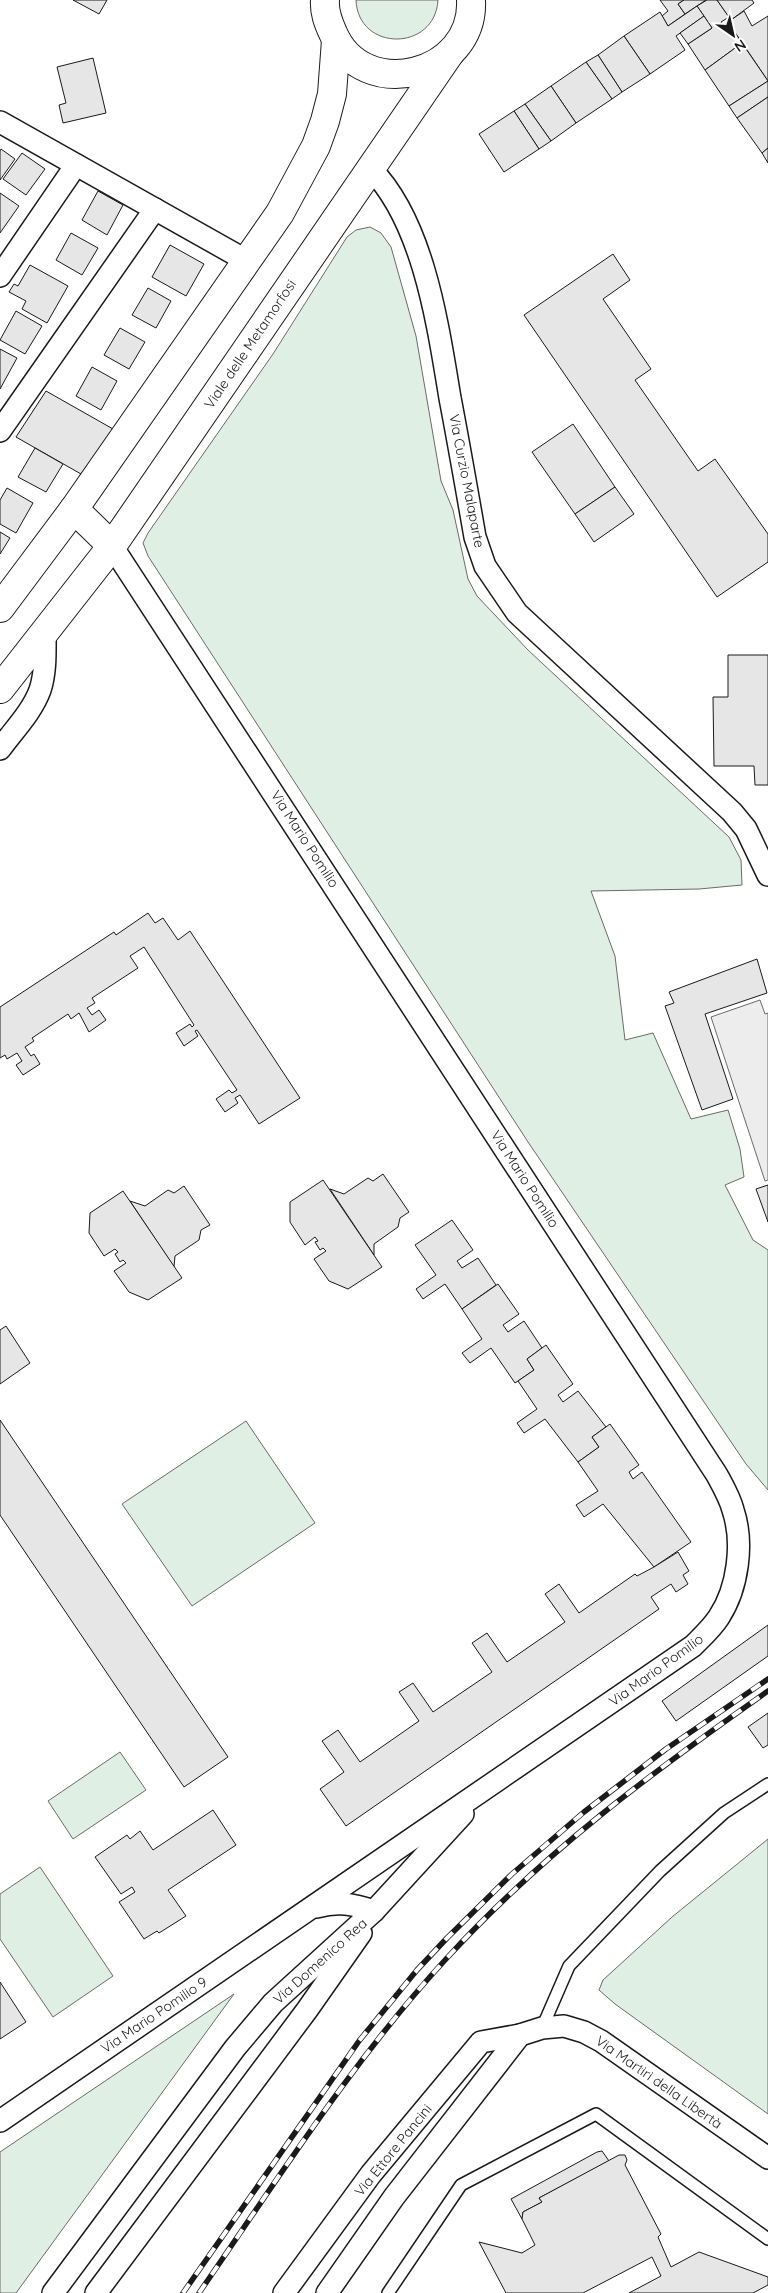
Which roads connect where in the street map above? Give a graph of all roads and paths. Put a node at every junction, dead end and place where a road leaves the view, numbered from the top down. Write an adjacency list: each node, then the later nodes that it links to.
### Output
1 (307, 0): 4 (street)
2 (325, 0): 4 (street)
3 (474, 3): 5 (street, Viale delle Metamorfosi)
4 (336, 40): 5 (street); 10 (street)
5 (450, 53): 8 (street, Viale delle Metamorfosi)
6 (0, 122): 7 (street)
7 (76, 165): 9 (street); 11 (street)
8 (371, 169): 14 (street, Viale delle Metamorfosi); 19 (street, Via Curzio Malaparte)
9 (155, 209): 10 (street); 12 (street)
10 (247, 261): 13 (street)
11 (0, 276)
12 (0, 431)
13 (74, 509): 14 (street); 15 (street)
14 (112, 546): 16 (street, Viale delle Metamorfosi); 20 (street, Via Mario Pomilio)
15 (0, 608)
16 (45, 631): 17 (street, Viale delle Metamorfosi); 18 (street)
17 (0, 689)
18 (0, 749)
19 (768, 875)
20 (516, 1768): 22 (street, Via Mario Pomilio); 23 (street, Via Mario Pomilio)
21 (768, 1784): 24 (lane)
22 (308, 1910): 23 (street); 26 (street, Via Mario Pomilio 9)
23 (374, 1911): 29 (street, Via Domenico Rea); 30 (street, Via Domenico Rea)
24 (542, 2028): 25 (street, Via Ettore Pancini); 27 (street, Via Martiri della Libertà)
25 (520, 2035): 31 (street, Via Ettore Pancini); 32 (street, Via Ettore Pancini)
26 (0, 2120)
27 (768, 2158)
28 (768, 2239): 33 (lane)
29 (53, 2293)
30 (96, 2293)
31 (284, 2293)
32 (327, 2293)
33 (388, 2293)

